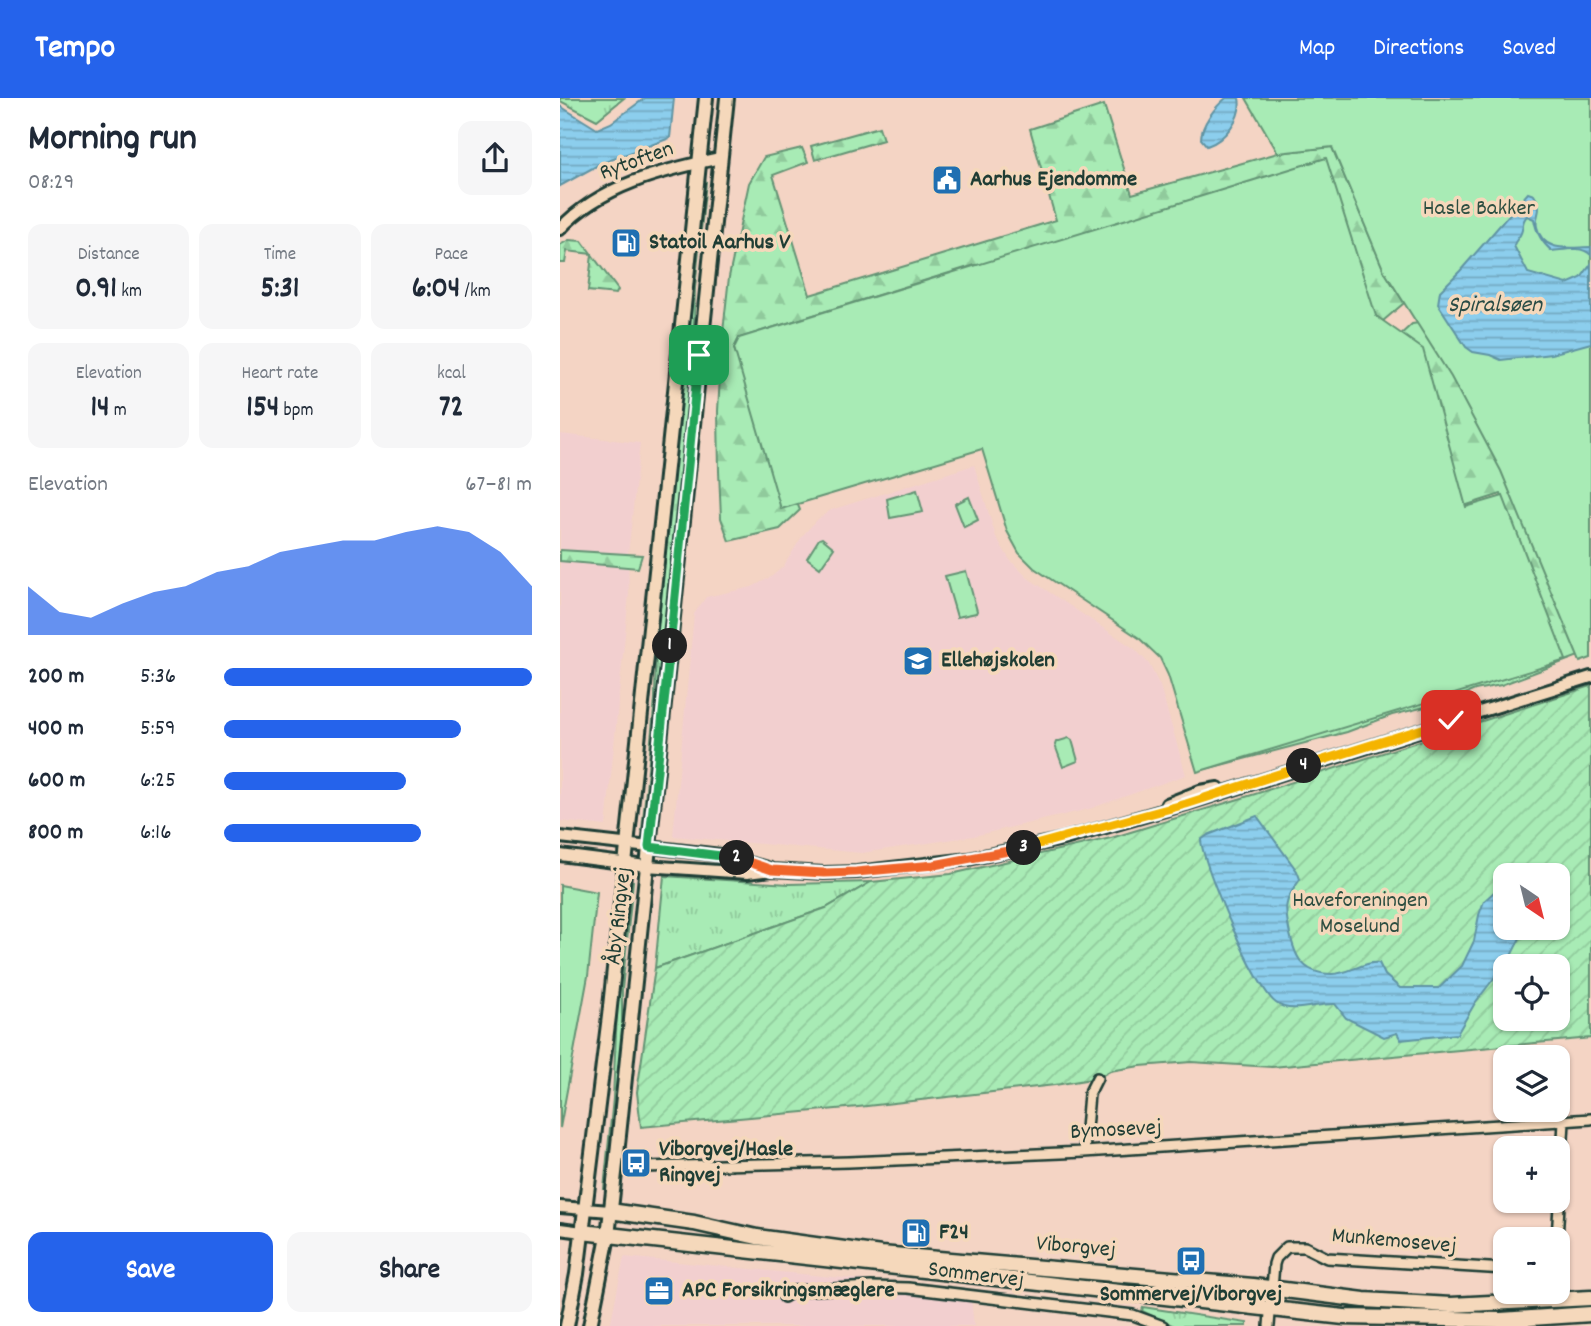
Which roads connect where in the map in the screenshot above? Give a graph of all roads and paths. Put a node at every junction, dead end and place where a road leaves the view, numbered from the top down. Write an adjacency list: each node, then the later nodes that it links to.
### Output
1 (706, 98): 4 (main road, Åby Ringvej)
2 (727, 98): 3 (main road, Åby Ringvej)
3 (720, 158): 4 (street, Rytoften); 11 (main road, Åby Ringvej)
4 (699, 163): 5 (street, Rytoften); 10 (main road, Åby Ringvej)
5 (572, 216): 6 (street, Rytoften); 7 (street, Rytoften)
6 (560, 220)
7 (560, 229)
8 (1591, 677): 15 (street)
9 (560, 836): 10 (street)
10 (628, 845): 11 (street); 13 (main road, Åby Ringvej)
11 (649, 847): 14 (main road, Åby Ringvej); 15 (street)
12 (560, 855): 13 (street)
13 (626, 863): 14 (street); 23 (main road, Åby Ringvej)
14 (646, 866): 15 (street); 24 (main road, Åby Ringvej)
15 (772, 870)
16 (1097, 1078): 20 (street)
17 (1591, 1119): 18 (street, Bymosevej)
18 (1570, 1121)
19 (1564, 1122): 20 (street, Bymosevej); 25 (street)
20 (1084, 1152): 21 (street, Bymosevej)
21 (643, 1167)
22 (560, 1208): 23 (street, Viborgvej)
23 (585, 1209): 24 (street, Viborgvej); 27 (main road, Åby Ringvej)
24 (610, 1211): 28 (main road, Åby Ringvej); 30 (main road, Viborgvej)
25 (1558, 1227)
26 (560, 1229): 27 (street, Viborgvej)
27 (582, 1232): 28 (main road, Viborgvej); 35 (main road, Åby Ringvej)
28 (608, 1236): 33 (main road, Viborgvej); 36 (main road, Åby Ringvej)
29 (1493, 1268): 30 (street, Munkemosevej)
30 (1272, 1289): 32 (main road, Viborgvej); 33 (street)
31 (783, 1297): 37 (street, Sommervej)
32 (1591, 1298)
33 (1270, 1310): 34 (main road, Viborgvej); 38 (street)
34 (1591, 1314)
35 (567, 1326)
36 (590, 1326)
37 (1163, 1326)
38 (1269, 1326)

